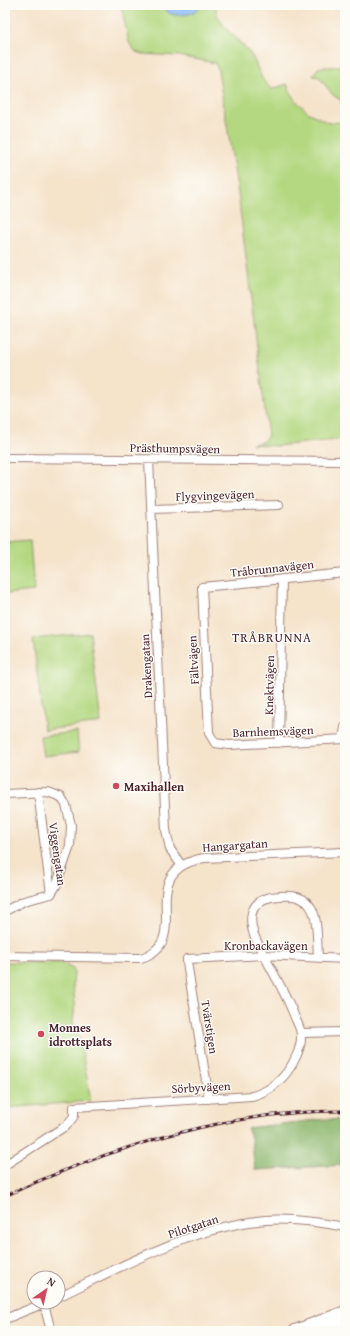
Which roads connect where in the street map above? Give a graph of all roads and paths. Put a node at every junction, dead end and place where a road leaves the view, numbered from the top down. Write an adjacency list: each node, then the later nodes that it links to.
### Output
1 (5, 458): 2 (street, Prästhumpsvägen)
2 (149, 460): 3 (street, Prästhumpsvägen); 5 (street, Drakengatan)
3 (345, 461)
4 (279, 505): 5 (street, Flygvingevägen)
5 (151, 509): 16 (street, Drakengatan)
6 (345, 573): 7 (street, Tråbrunnavägen)
7 (282, 579): 8 (street, Tråbrunnavägen); 12 (street, Knektvägen)
8 (202, 586): 10 (street, Fältvägen)
9 (345, 727): 11 (street)
10 (209, 733): 12 (street, Barnhemsvägen)
11 (344, 739): 12 (street, Barnhemsvägen)
12 (280, 743)
13 (38, 792): 14 (street); 17 (street, Viggengatan); 17 (street)
14 (5, 794)
15 (345, 852): 16 (street, Hangargatan)
16 (182, 866): 20 (street, Hangargatan)
17 (51, 894): 18 (street, Viggengatan)
18 (5, 911)
19 (264, 954): 21 (street, Kronbackavägen); 21 (street); 22 (street, Kronbackavägen); 25 (street)
20 (5, 956)
21 (318, 957): 23 (street, Kronbackavägen)
22 (187, 959): 26 (street, Tvärstigen)
23 (345, 959)
24 (345, 1032): 25 (street)
25 (301, 1033): 26 (street, Sörbyvägen)
26 (209, 1099): 27 (street, Sörbyvägen)
27 (5, 1165)
28 (345, 1227): 29 (street, Pilotgatan)
29 (66, 1293)
30 (28, 1310): 33 (street)
31 (47, 1310): 35 (street)
32 (345, 1312): 36 (highway)
33 (5, 1319)
34 (345, 1323): 37 (highway)
35 (52, 1331)
36 (296, 1331)
37 (323, 1331)

